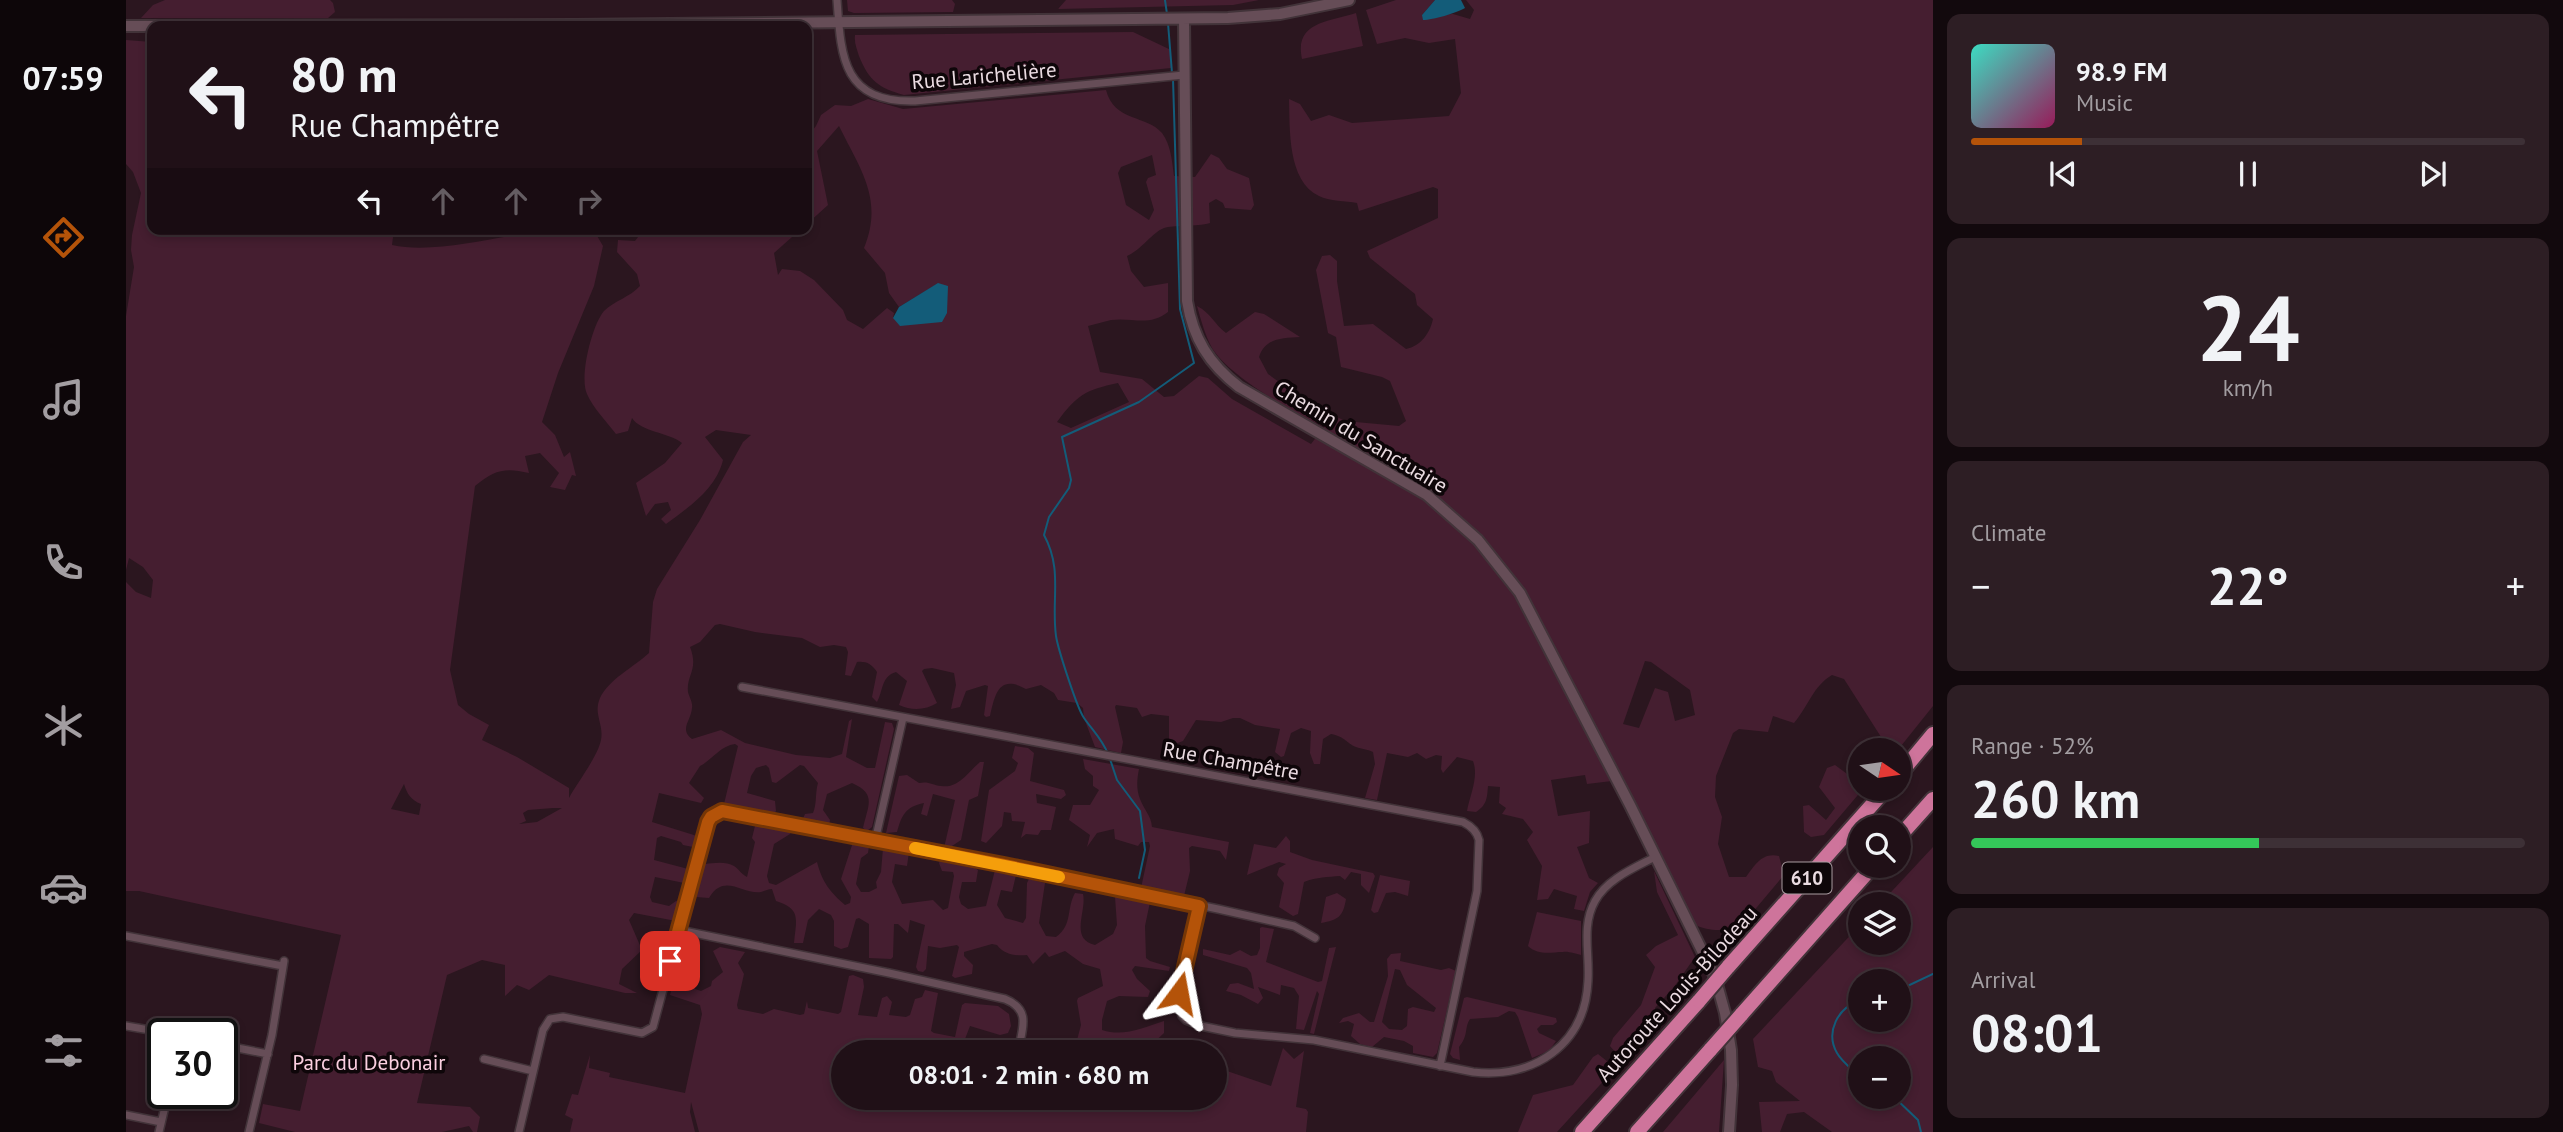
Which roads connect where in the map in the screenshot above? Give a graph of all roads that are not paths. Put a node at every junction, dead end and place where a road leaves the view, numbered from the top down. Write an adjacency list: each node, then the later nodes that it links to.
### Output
1 (837, 0): 5 (street, Rue Larichelière)
2 (1349, 0): 3 (street)
3 (1184, 19): 5 (street); 8 (street, Chemin du Sanctuaire)
4 (812, 22): 5 (street)
5 (838, 22): 8 (street, Rue Larichelière)
6 (126, 26): 7 (street)
7 (147, 26)
8 (1184, 75): 17 (street, Chemin du Sanctuaire)
9 (742, 687): 10 (street, Rue Champêtre)
10 (902, 718): 16 (street); 29 (street, Rue Champêtre)
11 (1933, 734): 12 (highway)
12 (1911, 761)
13 (1933, 799): 15 (highway)
14 (1874, 802): 37 (highway, Autoroute Louis-Bilodeau / 610, bridge)
15 (1911, 824)
16 (875, 841): 19 (street); 20 (street)
17 (1655, 857): 29 (street); 39 (street, Chemin du Sanctuaire)
18 (1862, 878): 38 (highway, 610, bridge)
19 (1199, 906): 22 (street); 29 (street)
20 (679, 930): 25 (street); 30 (street)
21 (126, 936): 27 (street)
22 (1315, 938)
23 (126, 1026): 24 (street)
24 (147, 1030)
25 (1020, 1040)
26 (238, 1048): 27 (street)
27 (268, 1054): 35 (street)
28 (484, 1059): 30 (street)
29 (1440, 1066)
30 (533, 1071): 36 (street)
31 (164, 1109): 33 (street)
32 (126, 1115): 33 (street)
33 (161, 1122): 34 (street)
34 (159, 1132)
35 (249, 1132)
36 (519, 1132)
37 (1582, 1132)
38 (1637, 1132)
39 (1729, 1132)

